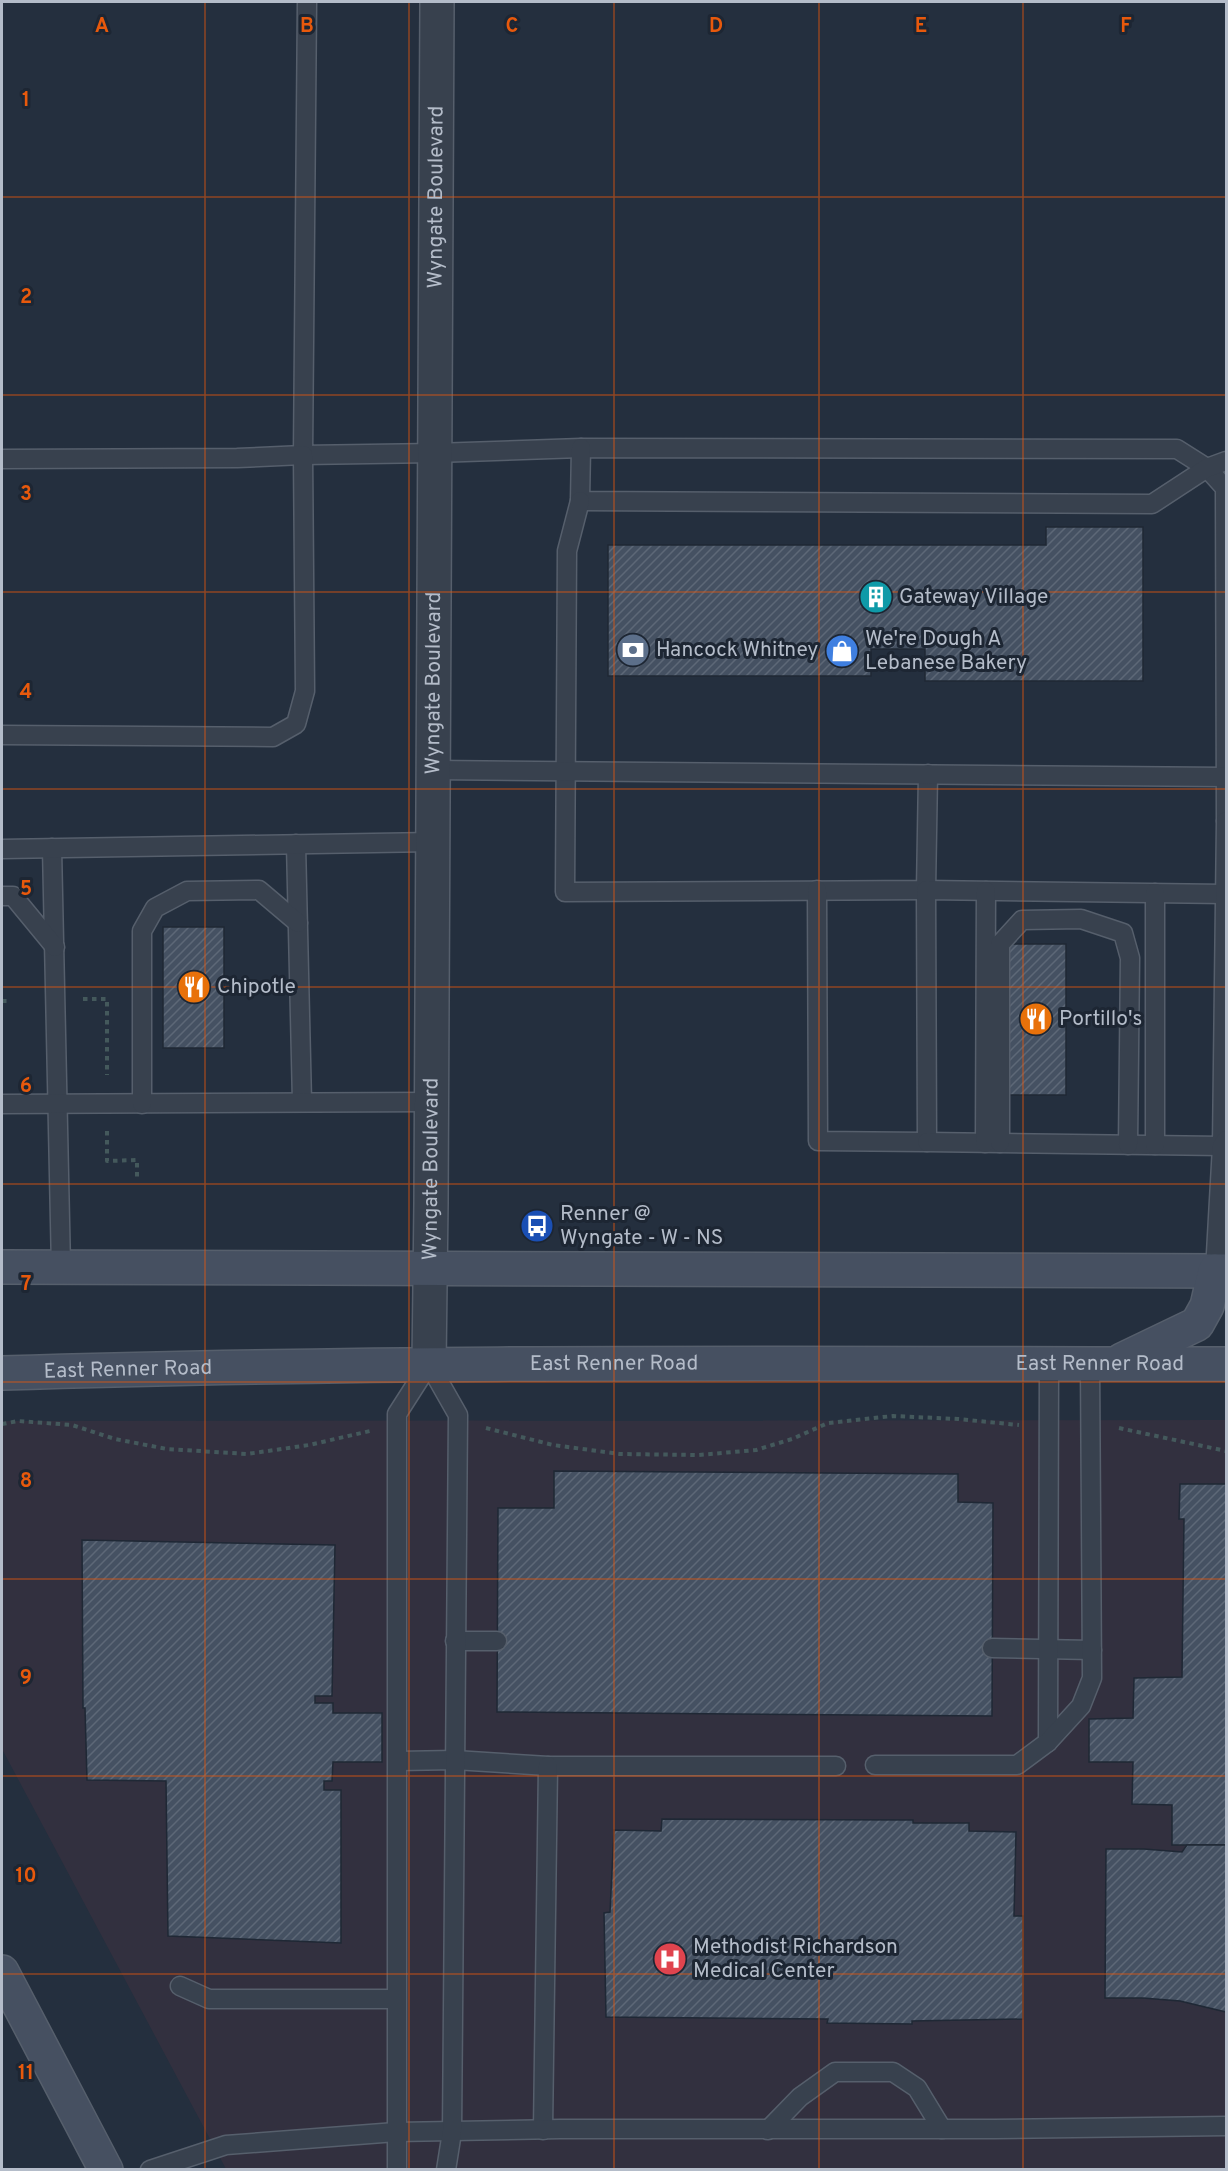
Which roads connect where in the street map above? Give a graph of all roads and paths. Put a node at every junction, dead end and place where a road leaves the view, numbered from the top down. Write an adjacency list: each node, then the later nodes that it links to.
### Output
1 (307, 2): 5 (lane)
2 (437, 2): 4 (street, Wyngate Boulevard)
3 (581, 448): 4 (lane); 8 (lane); 9 (lane)
4 (435, 453): 5 (lane); 12 (street, Wyngate Boulevard)
5 (303, 455): 6 (lane); 11 (lane)
6 (2, 459)
7 (1227, 461): 8 (lane)
8 (1207, 468): 9 (lane); 10 (lane)
9 (580, 501): 13 (lane)
10 (1226, 542): 15 (lane)
11 (2, 735)
12 (433, 770): 13 (lane); 17 (street, Wyngate Boulevard)
13 (565, 771): 14 (lane); 21 (lane)
14 (928, 774): 15 (lane); 22 (lane)
15 (1226, 777): 16 (lane)
16 (1226, 821): 25 (lane)
17 (433, 842): 18 (lane); 34 (street, Wyngate Boulevard)
18 (296, 844): 19 (lane); 27 (lane)
19 (52, 848): 20 (lane); 28 (lane)
20 (2, 849)
21 (817, 890): 22 (lane); 39 (lane)
22 (926, 890): 23 (lane); 39 (lane)
23 (986, 891): 24 (lane); 40 (lane)
24 (1155, 893): 25 (lane); 43 (lane)
25 (1225, 894): 41 (lane)
26 (2, 896): 28 (lane)
27 (298, 923): 33 (lane); 37 (lane)
28 (55, 947): 36 (lane)
29 (72, 999): 32 (path)
30 (2, 1001): 31 (path)
31 (7, 1001)
32 (107, 1076)
33 (302, 1102): 34 (lane); 37 (lane)
34 (432, 1102): 47 (street, Wyngate Boulevard)
35 (2, 1104): 36 (lane)
36 (59, 1104): 37 (lane); 46 (lane)
37 (142, 1104)
38 (107, 1120): 44 (path)
39 (927, 1142): 40 (lane)
40 (993, 1143): 42 (lane); 42 (lane)
41 (1224, 1143): 43 (lane); 48 (lane)
42 (1128, 1144): 43 (lane)
43 (1155, 1144)
44 (137, 1180)
45 (2, 1267): 46 (main road)
46 (61, 1268): 47 (main road)
47 (431, 1268): 48 (main road); 49 (street, Wyngate Boulevard)
48 (1221, 1271): 51 (main road)
49 (429, 1364): 50 (main road, East Renner Road); 53 (main road, East Renner Road); 54 (lane); 55 (lane)
50 (1049, 1364): 51 (main road, East Renner Road); 58 (lane)
51 (1103, 1364): 52 (main road, East Renner Road); 57 (lane)
52 (1227, 1364)
53 (2, 1373)
54 (458, 1421): 58 (path); 60 (lane)
55 (397, 1423): 56 (path); 67 (lane)
56 (2, 1424)
57 (1091, 1425): 59 (path); 64 (lane)
58 (1049, 1426): 63 (lane)
59 (1227, 1451)
60 (455, 1641): 61 (lane); 66 (lane)
61 (497, 1641)
62 (992, 1648): 63 (lane)
63 (1047, 1649): 64 (lane); 65 (lane)
64 (1092, 1650): 65 (lane)
65 (1048, 1742): 68 (lane)
66 (455, 1760): 67 (lane); 69 (lane); 79 (lane)
67 (398, 1761): 73 (lane)
68 (875, 1765)
69 (548, 1766): 70 (lane); 76 (lane)
70 (836, 1766)
71 (2, 1972): 80 (main road)
72 (180, 1986): 73 (lane)
73 (396, 1999): 78 (lane)
74 (1227, 2126): 75 (lane)
75 (942, 2129): 77 (lane); 77 (lane)
76 (543, 2130): 77 (lane); 79 (lane)
77 (768, 2130)
78 (396, 2132): 79 (lane); 81 (lane); 82 (lane)
79 (452, 2132): 83 (lane)
80 (106, 2169)
81 (150, 2169)
82 (397, 2169)
83 (446, 2169)

